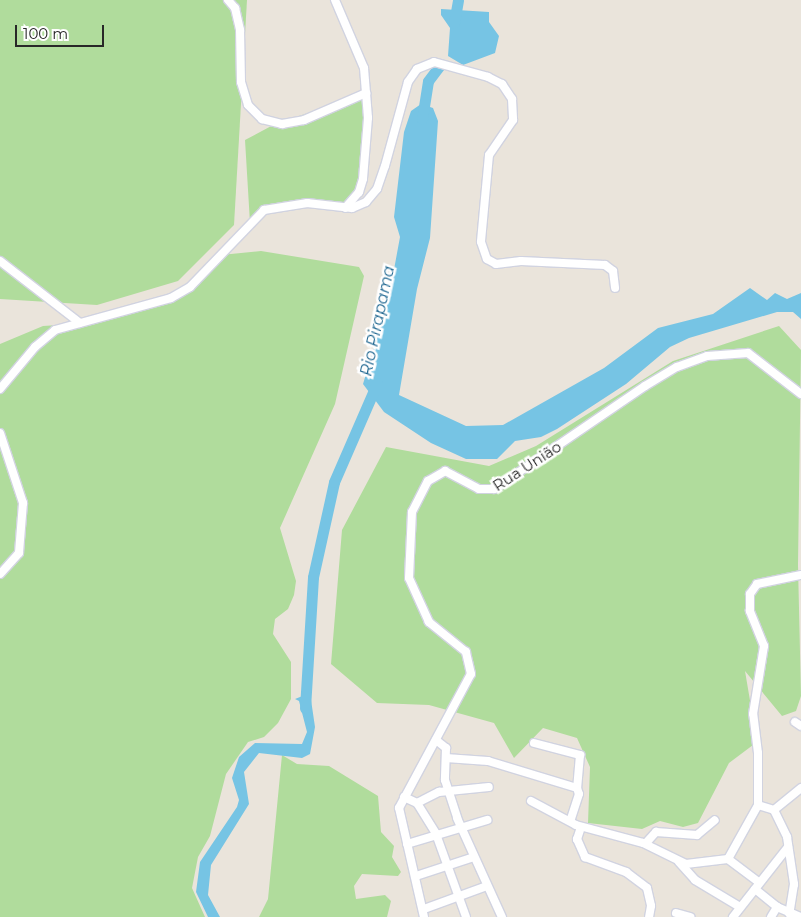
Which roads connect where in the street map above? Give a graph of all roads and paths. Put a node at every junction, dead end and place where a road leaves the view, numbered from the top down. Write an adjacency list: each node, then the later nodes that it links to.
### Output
1 (228, 0): 3 (street)
2 (335, 0): 3 (street)
3 (366, 93): 4 (street)
4 (345, 208): 6 (street); 7 (street)
5 (0, 261): 7 (street)
6 (615, 288)
7 (80, 323): 8 (street)
8 (0, 390)
9 (801, 394): 13 (street, Rua União)
10 (0, 433): 11 (street)
11 (0, 574)
12 (801, 575): 23 (street)
13 (436, 740): 15 (street); 20 (street)
14 (534, 743): 17 (street)
15 (446, 758): 17 (street); 19 (street)
16 (489, 787): 19 (street)
17 (577, 788): 26 (street)
18 (801, 788): 24 (street)
19 (448, 790): 22 (street); 28 (street)
20 (404, 797): 22 (street); 31 (street)
21 (531, 801): 26 (street)
22 (417, 803): 30 (street)
23 (758, 805): 24 (street); 36 (street)
24 (774, 810): 33 (street)
25 (487, 820): 28 (street)
26 (572, 820): 29 (street)
27 (715, 820): 32 (street)
28 (460, 825): 30 (street); 34 (street)
29 (581, 827): 32 (street); 50 (street)
30 (436, 834): 31 (street); 37 (street)
31 (407, 844): 38 (street)
32 (646, 844): 35 (street)
33 (788, 847): 39 (street); 46 (street)
34 (474, 857): 37 (street); 40 (street)
35 (678, 860): 36 (street); 42 (street)
36 (728, 860): 39 (street)
37 (447, 866): 38 (street); 41 (street)
38 (416, 876): 44 (street)
39 (757, 885): 42 (street); 43 (street)
40 (487, 886): 41 (street); 49 (street)
41 (460, 899): 44 (street); 48 (street)
42 (740, 907): 52 (street)
43 (777, 907): 46 (street); 53 (street)
44 (424, 913)
45 (676, 913): 51 (street)
46 (789, 914): 47 (street)
47 (801, 916)
48 (466, 917)
49 (502, 917)
50 (649, 917)
51 (690, 917)
52 (733, 917)
53 (771, 917)

